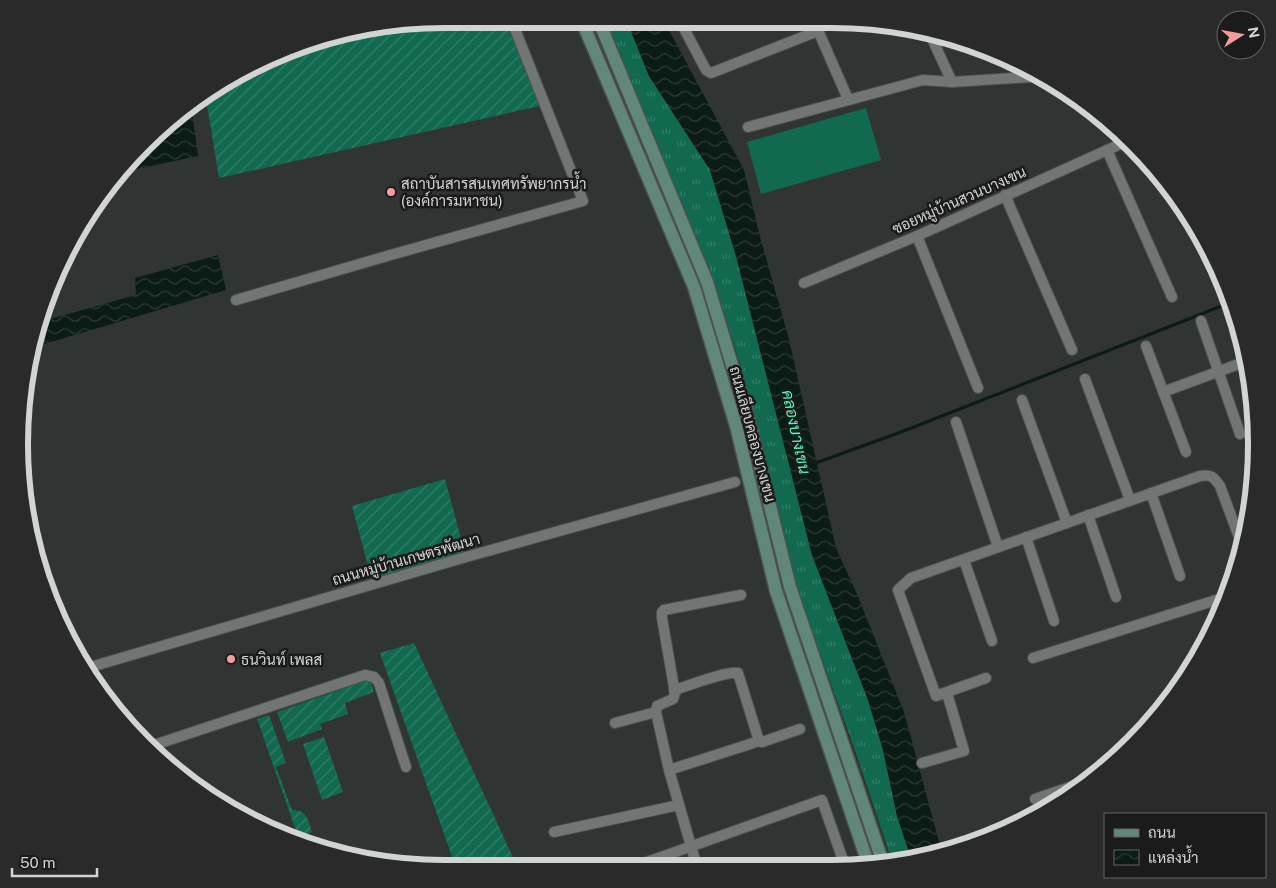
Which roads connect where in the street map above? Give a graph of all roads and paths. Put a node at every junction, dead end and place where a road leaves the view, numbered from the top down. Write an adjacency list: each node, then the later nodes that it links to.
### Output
1 (515, 28): 18 (street)
2 (585, 28): 65 (main road, ถนนเลียบคลองบางเขน)
3 (602, 28): 64 (main road, ถนนเลียบคลองบางเขน)
4 (685, 28): 6 (street)
5 (817, 28): 6 (street)
6 (818, 31): 10 (street)
7 (933, 40): 9 (street)
8 (1029, 77): 9 (street)
9 (952, 82): 10 (street)
10 (848, 99): 11 (street)
11 (748, 126)
12 (1121, 144): 13 (street, ซอยหมู่บ้านสวนบางเขน)
13 (1107, 150): 14 (street, ซอยหมู่บ้านสวนบางเขน); 17 (street)
14 (1005, 195): 15 (street, ซอยหมู่บ้านสวนบางเขน); 21 (street)
15 (917, 236): 16 (street, ซอยหมู่บ้านสวนบางเขน); 25 (street)
16 (804, 283)
17 (1172, 297)
18 (236, 300)
19 (1201, 321): 23 (street)
20 (1146, 346): 26 (street)
21 (1072, 350)
22 (1240, 363): 23 (street)
23 (1219, 371): 26 (street); 29 (street)
24 (1085, 379): 33 (street)
25 (978, 388)
26 (1163, 392): 30 (street)
27 (1022, 400): 35 (street)
28 (956, 422): 38 (street)
29 (1240, 434)
30 (1186, 452)
31 (735, 482): 47 (street, ถนนหมู่บ้านเกษตรพัฒนา)
32 (1151, 493): 33 (street); 36 (street); 40 (street)
33 (1130, 500): 34 (street)
34 (1088, 516): 35 (street); 42 (street)
35 (1067, 523): 37 (street)
36 (1238, 534)
37 (1026, 537): 38 (street); 44 (street)
38 (998, 547): 39 (street)
39 (964, 560): 45 (street); 50 (street)
40 (1180, 576)
41 (741, 595): 49 (street)
42 (1116, 597)
43 (1218, 600): 46 (street)
44 (1054, 621)
45 (992, 640)
46 (1033, 658)
47 (92, 666)
48 (986, 678): 50 (street)
49 (674, 690): 51 (street); 54 (street)
50 (947, 693): 56 (street)
51 (656, 712): 52 (street); 58 (street)
52 (615, 723)
53 (800, 729): 54 (street)
54 (759, 741): 58 (street)
55 (155, 745): 57 (street)
56 (922, 763)
57 (406, 767)
58 (669, 770): 61 (street)
59 (1064, 789): 60 (street)
60 (1035, 799)
61 (679, 805): 62 (street); 63 (street)
62 (554, 832)
63 (690, 846): 66 (street); 67 (street); 68 (street)
64 (881, 858)
65 (867, 859)
66 (652, 860)
67 (695, 860)
68 (843, 860)

